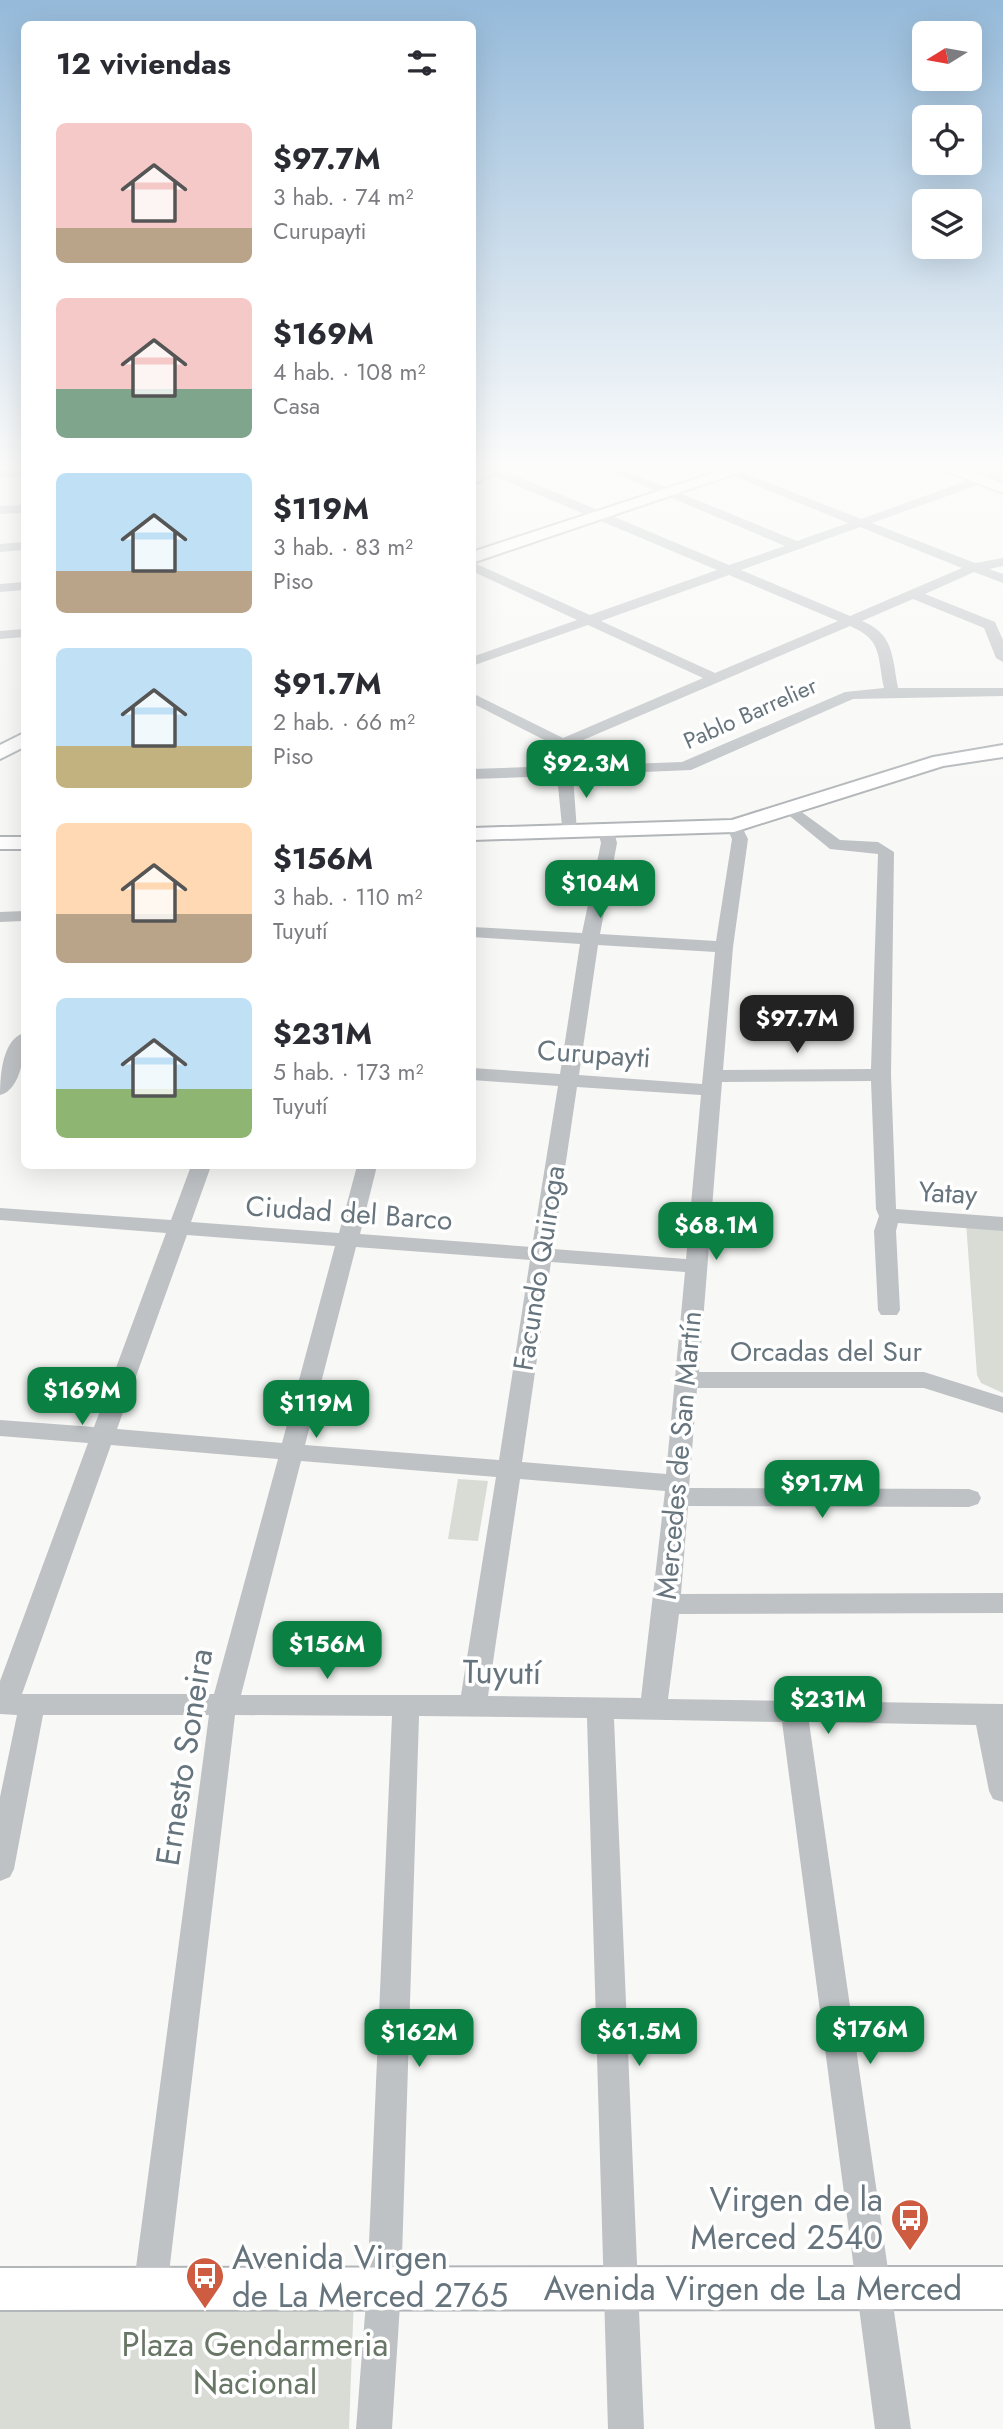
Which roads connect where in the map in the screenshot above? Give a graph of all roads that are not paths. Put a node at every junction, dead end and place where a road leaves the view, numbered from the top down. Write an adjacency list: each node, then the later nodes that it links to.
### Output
1 (496, 577): 8 (street)
2 (707, 577): 8 (street)
3 (749, 577): 9 (street)
4 (950, 577): 7 (street)
5 (21, 586): 6 (street)
6 (0, 588)
7 (911, 593): 9 (street); 12 (street)
8 (588, 620): 13 (street); 14 (street)
9 (848, 620): 14 (street); 15 (street)
10 (21, 633): 11 (street)
11 (0, 635)
12 (1003, 659)
13 (476, 661)
14 (714, 678): 19 (street)
15 (892, 692): 16 (street, Pablo Barrelier); 22 (street, Pablo Barrelier)
16 (1003, 692)
17 (476, 699): 19 (street)
18 (21, 741): 21 (main road)
19 (562, 744): 22 (street)
20 (1003, 751): 24 (main road)
21 (0, 752)
22 (565, 771): 23 (street, Pablo Barrelier); 27 (street)
23 (476, 774)
24 (792, 810): 25 (main road); 38 (street)
25 (734, 826): 26 (main road); 35 (street, Mercedes de San Martín)
26 (606, 831): 27 (main road); 34 (street, Facundo Quiroga)
27 (569, 832): 28 (main road)
28 (476, 834)
29 (21, 843): 30 (main road)
30 (0, 844)
31 (21, 916): 32 (street)
32 (0, 918)
33 (476, 932): 34 (street)
34 (590, 939): 35 (street); 39 (street, Facundo Quiroga)
35 (724, 947): 40 (street, Mercedes de San Martín)
36 (21, 1049): 41 (street)
37 (476, 1074): 39 (street, Curupayti)
38 (881, 1075): 40 (street, Curupayti); 45 (street)
39 (569, 1080): 40 (street, Curupayti); 49 (street, Facundo Quiroga)
40 (712, 1083): 50 (street, Mercedes de San Martín)
41 (1, 1085)
42 (200, 1169): 47 (street)
43 (366, 1169): 48 (street, Ernesto Soneira)
44 (0, 1214): 47 (street, Ciudad del Barco)
45 (890, 1216): 46 (street, Yatay); 51 (street)
46 (1003, 1224)
47 (178, 1229): 48 (street, Ciudad del Barco); 55 (street)
48 (346, 1241): 49 (street, Ciudad del Barco); 56 (street, Ernesto Soneira)
49 (541, 1255): 50 (street, Ciudad del Barco); 57 (street, Facundo Quiroga)
50 (694, 1266): 52 (street, Mercedes de San Martín)
51 (889, 1310)
52 (687, 1380): 53 (street, Orcadas del Sur); 58 (street, Mercedes de San Martín)
53 (1003, 1405)
54 (0, 1428): 55 (street)
55 (102, 1436): 56 (street); 62 (street)
56 (290, 1451): 57 (street); 63 (street, Ernesto Soneira)
57 (508, 1469): 58 (street); 65 (street, Facundo Quiroga)
58 (676, 1490): 59 (street); 61 (street, Mercedes de San Martín)
59 (969, 1498)
60 (1003, 1603): 61 (street)
61 (667, 1604): 67 (street, Mercedes de San Martín)
62 (12, 1704): 63 (street, Tuyutí); 71 (street)
63 (223, 1704): 64 (street, Tuyutí); 77 (street, Ernesto Soneira)
64 (406, 1706): 65 (street, Tuyutí); 76 (street)
65 (473, 1706): 66 (street, Tuyutí)
66 (600, 1709): 67 (street, Tuyutí); 72 (street)
67 (653, 1709): 68 (street, Tuyutí)
68 (794, 1711): 69 (street, Tuyutí); 73 (street)
69 (995, 1715): 70 (street)
70 (1003, 1791)
71 (0, 1869)
72 (621, 2286): 73 (main road, Avenida Virgen de La Merced); 76 (main road, Avenida Virgen de La Merced); 79 (street)
73 (875, 2288): 74 (main road, Avenida Virgen de La Merced); 80 (street)
74 (1003, 2288)
75 (0, 2289): 77 (main road, Avenida Virgen de La Merced)
76 (384, 2289): 77 (main road, Avenida Virgen de La Merced); 78 (street)
77 (150, 2290)
78 (374, 2429)
79 (626, 2429)
80 (893, 2429)

